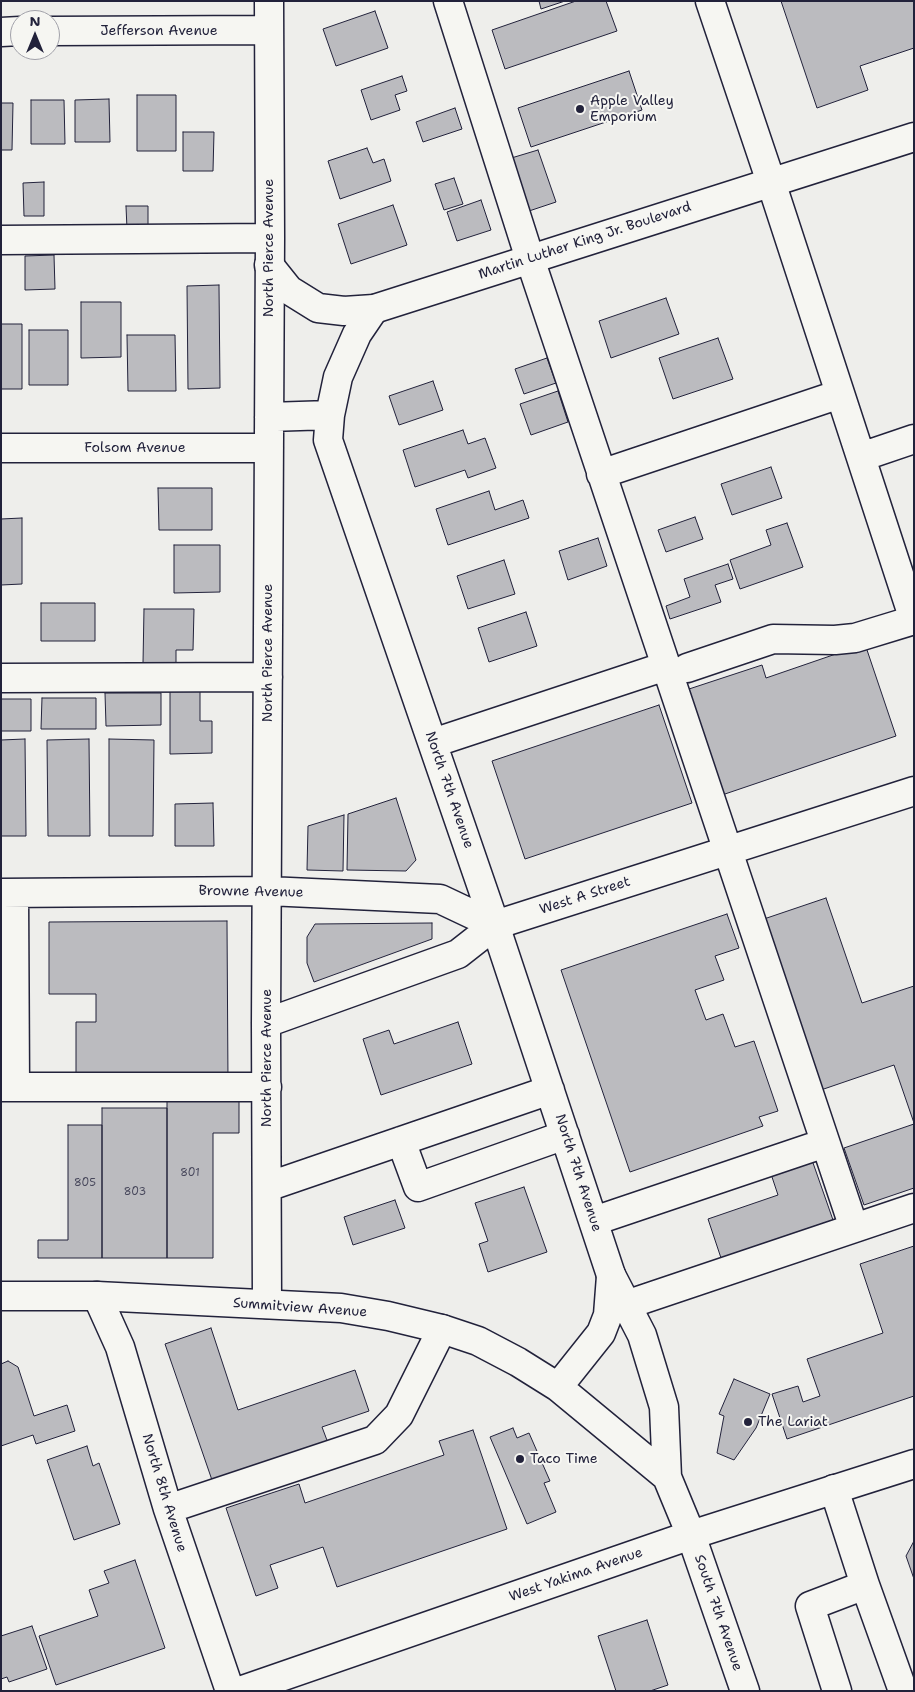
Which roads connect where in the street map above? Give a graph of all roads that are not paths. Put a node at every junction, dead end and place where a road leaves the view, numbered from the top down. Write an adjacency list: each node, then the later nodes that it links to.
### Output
1 (269, 1): 4 (street, North Pierce Avenue)
2 (448, 1): 10 (street)
3 (710, 1): 7 (street)
4 (269, 30): 5 (street, Jefferson Avenue); 8 (street, North Pierce Avenue)
5 (60, 31)
6 (914, 137): 7 (street, Martin Luther King Jr. Boulevard)
7 (771, 182): 10 (street, Martin Luther King Jr. Boulevard); 13 (street)
8 (270, 238): 9 (street); 11 (street, North Pierce Avenue)
9 (1, 240)
10 (530, 259): 12 (street, Martin Luther King Jr. Boulevard); 20 (street)
11 (269, 265): 12 (street, Martin Luther King Jr. Boulevard); 15 (street, North Pierce Avenue)
12 (374, 309): 14 (street, North 7th Avenue)
13 (840, 394): 19 (street); 20 (street)
14 (330, 415): 15 (street); 26 (street, North 7th Avenue)
15 (269, 417): 18 (street, North Pierce Avenue)
16 (914, 439): 19 (street)
17 (1, 448): 18 (street, Folsom Avenue)
18 (269, 448): 24 (street, North Pierce Avenue)
19 (861, 457): 21 (street)
20 (601, 474): 23 (street)
21 (910, 593): 22 (street)
22 (914, 620): 23 (street)
23 (676, 667): 26 (street); 28 (street)
24 (268, 677): 25 (street); 29 (street, North Pierce Avenue)
25 (1, 678)
26 (433, 743): 31 (street, North 7th Avenue)
27 (914, 792): 28 (street, West A Street)
28 (727, 851): 31 (street, West A Street); 38 (street)
29 (268, 891): 30 (street, Browne Avenue); 31 (street, Browne Avenue); 32 (street, North Pierce Avenue)
30 (8, 893): 33 (street)
31 (495, 924): 32 (street, West A Street); 35 (street, North 7th Avenue)
32 (266, 1023): 34 (street, North Pierce Avenue)
33 (8, 1087): 34 (street)
34 (267, 1087): 39 (street, North Pierce Avenue)
35 (550, 1090): 36 (street, North 7th Avenue); 37 (street)
36 (565, 1135): 37 (street); 41 (street, North 7th Avenue)
37 (401, 1140): 39 (street)
38 (825, 1143): 41 (street); 42 (street)
39 (267, 1187): 46 (street, North Pierce Avenue)
40 (914, 1208): 42 (street)
41 (594, 1220): 43 (street, North 7th Avenue)
42 (854, 1228): 47 (street)
43 (611, 1275): 47 (street); 49 (street)
44 (1, 1296): 45 (street, Summitview Avenue)
45 (97, 1296): 46 (street, Summitview Avenue); 53 (street, North 8th Avenue)
46 (267, 1304): 48 (street, Summitview Avenue)
47 (626, 1305): 51 (street)
48 (442, 1329): 49 (street, Summitview Avenue); 53 (street)
49 (558, 1387): 51 (street, Summitview Avenue)
50 (914, 1464): 52 (street, West Yakima Avenue)
51 (667, 1477): 54 (street, Summitview Avenue)
52 (834, 1489): 54 (street, West Yakima Avenue); 55 (street)
53 (168, 1509): 56 (street, North 8th Avenue)
54 (691, 1535): 57 (street, West Yakima Avenue); 58 (street, South 7th Avenue)
55 (865, 1585): 59 (street); 60 (street)
56 (230, 1691)
57 (240, 1691)
58 (744, 1691)
59 (837, 1691)
60 (903, 1691)

